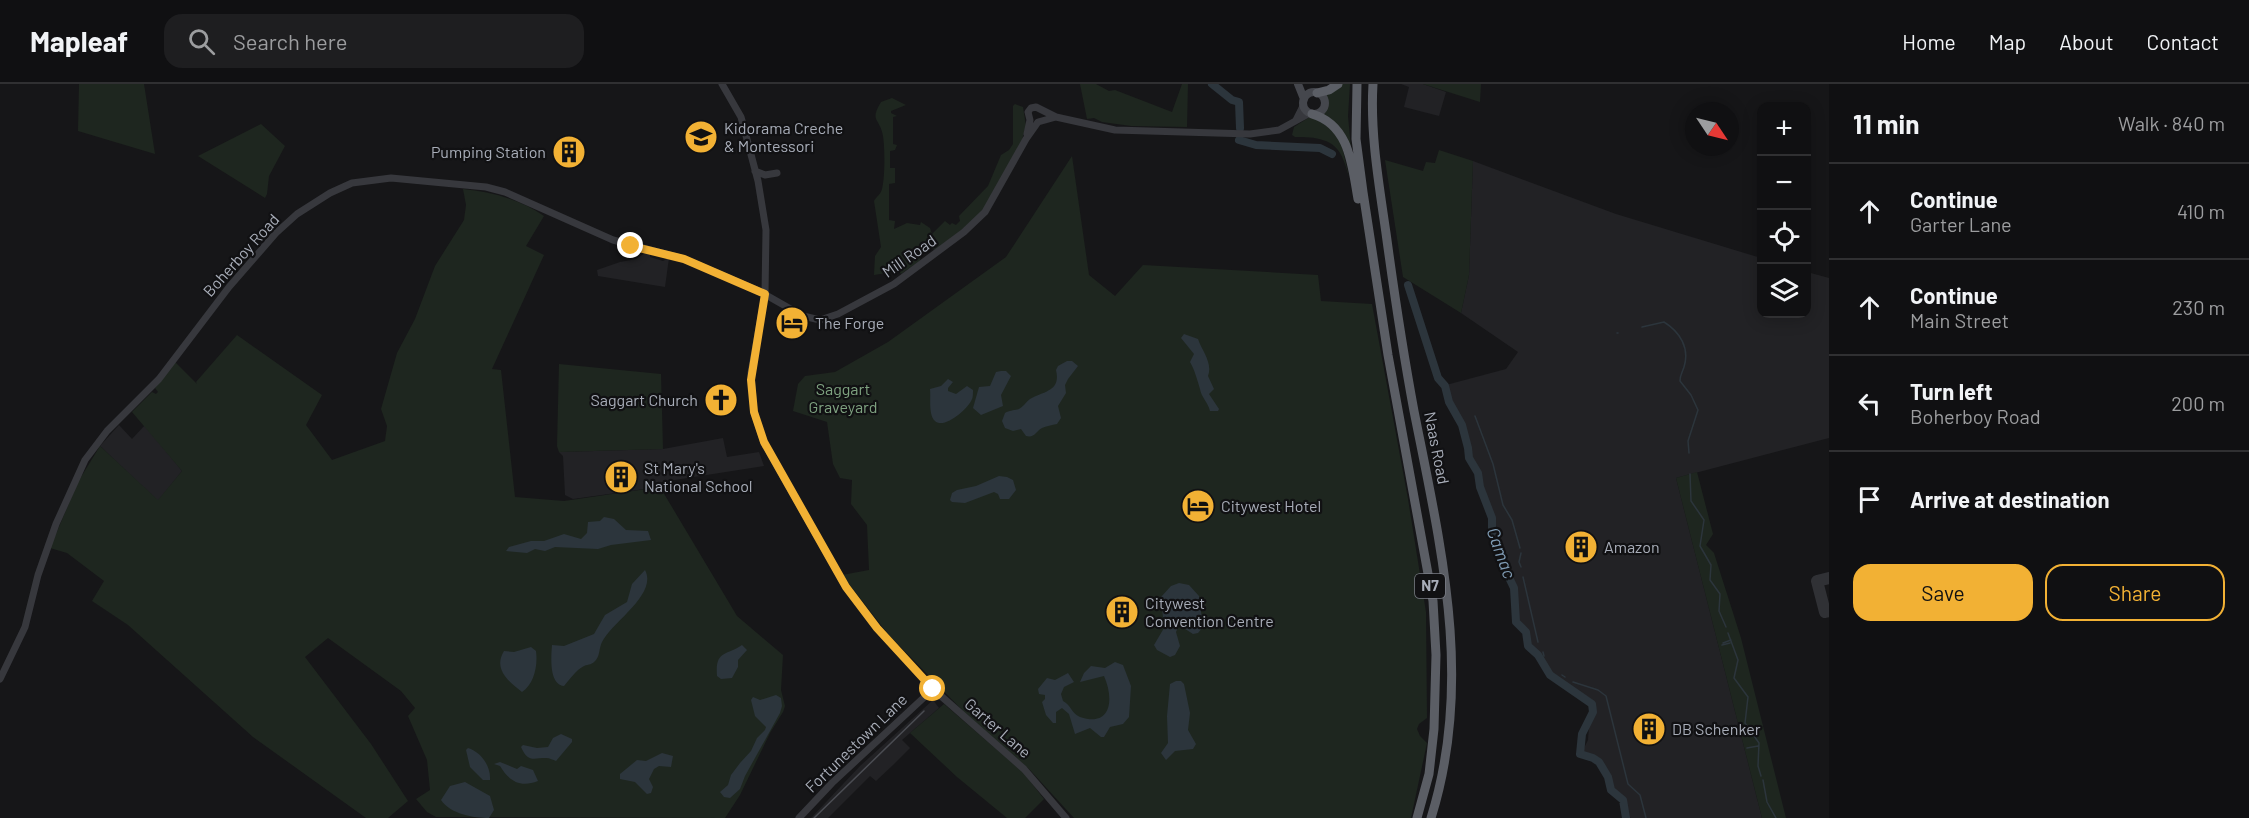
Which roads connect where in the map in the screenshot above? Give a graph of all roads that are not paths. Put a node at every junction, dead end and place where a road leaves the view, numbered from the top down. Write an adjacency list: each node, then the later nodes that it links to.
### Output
1 (722, 84): 15 (street, Garter Lane)
2 (1338, 84): 7 (highway)
3 (1357, 84): 19 (highway, Naas Road / N7)
4 (1373, 84): 17 (highway, Naas Road / N7)
5 (1378, 84): 17 (highway, N7)
6 (1299, 85): 7 (main road)
7 (1308, 98): 9 (main road); 9 (main road); 13 (street)
8 (1041, 109): 10 (street); 11 (street); 12 (street)
9 (1311, 114): 13 (street); 19 (highway, N7)
10 (1056, 117): 12 (street); 13 (street)
11 (1030, 120): 12 (street); 14 (street, Mill Road)
12 (1039, 121): 14 (street, Mill Road)
13 (1293, 124)
14 (1026, 139): 18 (street, Mill Road)
15 (755, 171): 16 (street); 18 (street, Garter Lane)
16 (777, 173)
17 (1385, 229): 25 (highway, Naas Road / N7)
18 (765, 294): 20 (street, Boherboy Road); 21 (street, Garter Lane)
19 (1388, 355): 24 (highway, Naas Road / N7)
20 (0, 679)
21 (933, 689): 22 (street, Fortunestown Lane); 23 (street, Garter Lane)
22 (799, 818)
23 (1066, 818)
24 (1418, 818)
25 (1431, 818)

